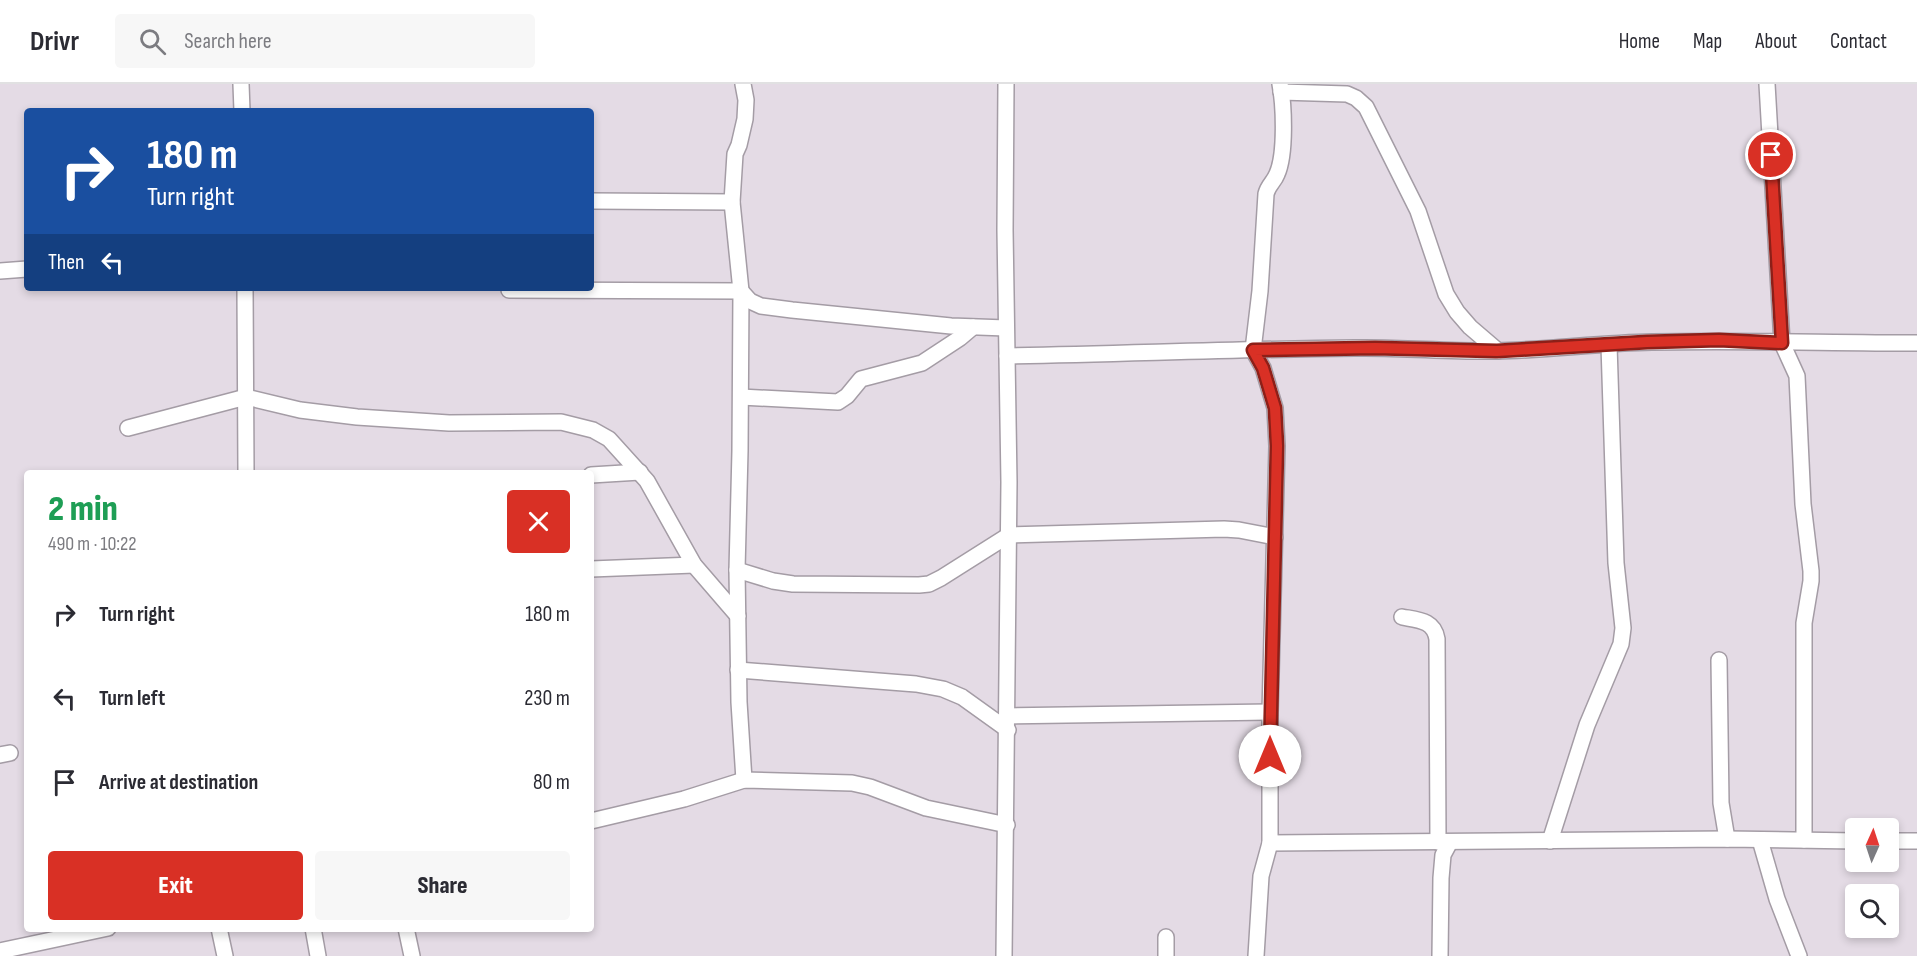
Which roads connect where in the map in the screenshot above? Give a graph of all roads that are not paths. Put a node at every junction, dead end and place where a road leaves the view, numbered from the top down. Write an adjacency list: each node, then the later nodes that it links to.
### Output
1 (241, 84): 6 (street)
2 (743, 84): 8 (street)
3 (1006, 84): 15 (street)
4 (1767, 84): 16 (street)
5 (1280, 88): 19 (street); 20 (street)
6 (242, 108)
7 (594, 201): 8 (street)
8 (732, 202): 13 (street)
9 (24, 269): 10 (street)
10 (0, 271)
11 (594, 290): 13 (street)
12 (245, 291): 22 (street)
13 (741, 291): 14 (street); 23 (street)
14 (973, 327): 15 (street); 23 (street)
15 (1006, 328): 21 (street)
16 (1782, 343): 17 (street); 18 (street); 44 (street)
17 (1917, 343)
18 (1609, 345): 20 (street); 45 (street)
19 (1253, 350): 20 (street); 21 (street); 29 (street)
20 (1497, 351)
21 (1007, 356): 28 (street)
22 (246, 397): 24 (street); 25 (street); 26 (street)
23 (741, 397): 32 (street)
24 (128, 428)
25 (246, 470)
26 (640, 472): 27 (street); 30 (street)
27 (594, 475)
28 (1009, 535): 29 (street); 32 (street); 38 (street)
29 (1275, 537): 37 (street)
30 (694, 564): 31 (street); 33 (street)
31 (594, 569)
32 (737, 570): 33 (street)
33 (738, 616): 36 (street)
34 (1402, 617): 49 (street)
35 (1719, 660): 42 (street)
36 (738, 670): 38 (street); 39 (street)
37 (1270, 712): 38 (street); 50 (street)
38 (1008, 723): 41 (street)
39 (744, 780): 40 (street); 41 (street)
40 (594, 820)
41 (1007, 825): 60 (street)
42 (1727, 839): 43 (street); 45 (street)
43 (1760, 840): 44 (street); 64 (street)
44 (1804, 840): 46 (street)
45 (1550, 841): 49 (street)
46 (1845, 841)
47 (1899, 841): 48 (street)
48 (1917, 841)
49 (1444, 842): 50 (street); 63 (street)
50 (1270, 843): 62 (street)
51 (89, 932): 56 (street)
52 (220, 932): 57 (street)
53 (314, 932): 58 (street)
54 (407, 932): 59 (street)
55 (1166, 937): 61 (street)
56 (0, 951)
57 (225, 956)
58 (318, 956)
59 (412, 956)
60 (1004, 956)
61 (1166, 956)
62 (1256, 956)
63 (1440, 956)
64 (1799, 956)

